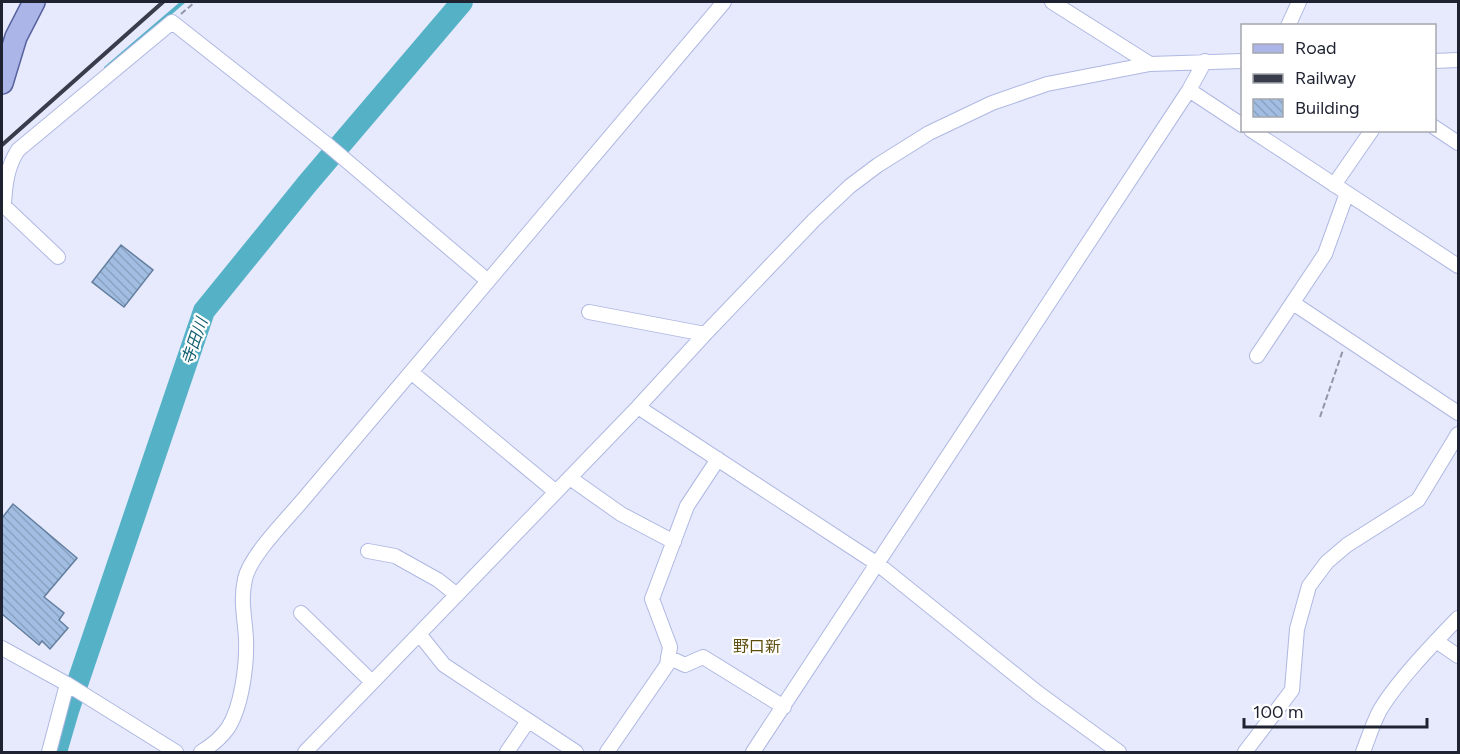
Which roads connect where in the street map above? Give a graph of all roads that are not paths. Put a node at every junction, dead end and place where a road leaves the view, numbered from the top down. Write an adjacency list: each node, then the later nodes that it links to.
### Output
1 (34, 2): 11 (main road)
2 (724, 2): 23 (street)
3 (1052, 2): 10 (street)
4 (1299, 2): 5 (street)
5 (1289, 24)
6 (1458, 60): 9 (street)
7 (1205, 61): 8 (street); 10 (street); 12 (street)
8 (1241, 61)
9 (1436, 61)
10 (1150, 64): 26 (street)
11 (2, 78)
12 (1189, 90): 13 (street); 37 (street)
13 (1241, 124)
14 (1436, 128): 17 (street)
15 (1254, 132): 18 (street)
16 (1371, 132): 18 (street)
17 (1458, 143)
18 (1334, 185): 19 (street)
19 (1347, 193): 22 (street); 24 (street)
20 (3, 204): 21 (street); 23 (street)
21 (58, 257)
22 (1458, 266)
23 (488, 281): 28 (street)
24 (1293, 303): 27 (street); 30 (street)
25 (589, 312): 26 (street)
26 (705, 334): 29 (street)
27 (1257, 356)
28 (411, 372): 34 (street); 52 (street)
29 (638, 407): 32 (street); 33 (street)
30 (1458, 413)
31 (1458, 434): 59 (street)
32 (718, 459): 35 (street); 37 (street)
33 (570, 478): 34 (street); 35 (street)
34 (556, 492): 38 (street)
35 (674, 542): 45 (street)
36 (368, 551): 38 (street)
37 (879, 565): 48 (street); 58 (street)
38 (457, 596): 41 (street)
39 (301, 613): 46 (street)
40 (1458, 618): 42 (street)
41 (420, 635): 46 (street); 49 (street)
42 (1436, 641): 44 (street); 60 (street)
43 (2, 648): 47 (street)
44 (1458, 656)
45 (668, 657): 48 (street); 56 (street)
46 (372, 682): 53 (street)
47 (67, 684): 50 (street); 51 (street)
48 (784, 706): 57 (street)
49 (528, 721): 54 (street); 55 (street)
50 (49, 753)
51 (176, 753)
52 (201, 753)
53 (306, 753)
54 (507, 753)
55 (576, 753)
56 (607, 753)
57 (753, 753)
58 (1119, 753)
59 (1245, 753)
60 (1363, 753)

